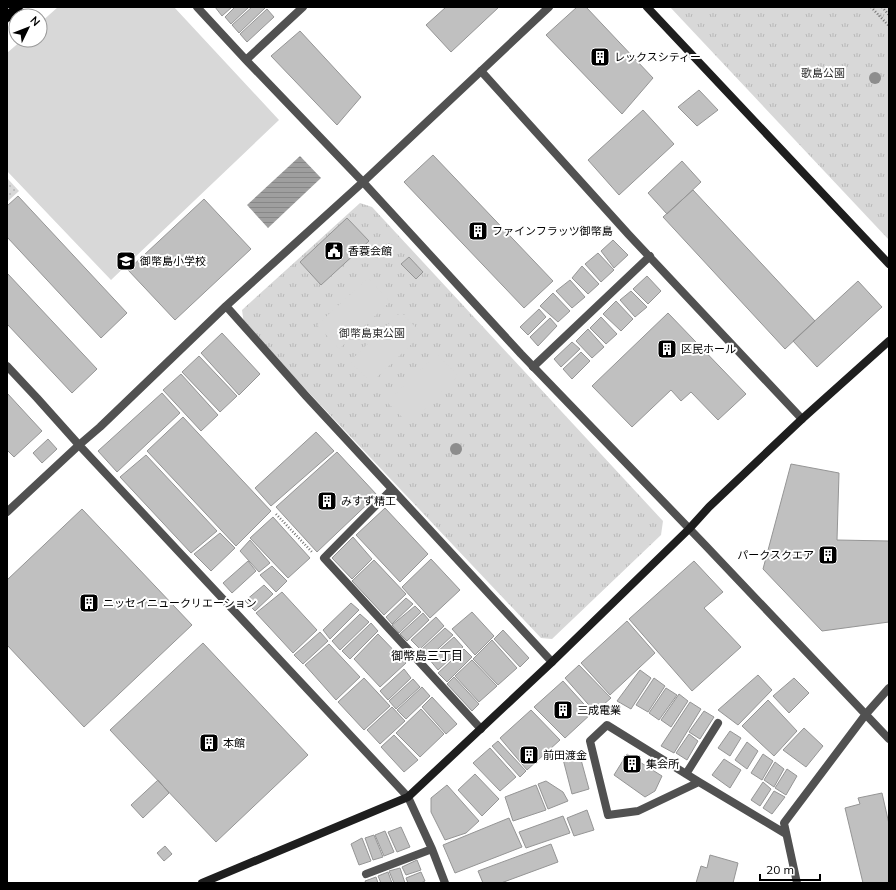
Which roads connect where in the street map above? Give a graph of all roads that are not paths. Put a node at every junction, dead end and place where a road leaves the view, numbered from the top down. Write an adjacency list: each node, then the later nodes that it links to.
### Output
1 (18, 7): 6 (main road)
2 (197, 7): 7 (street)
3 (303, 7): 7 (street)
4 (549, 7): 8 (street)
5 (647, 7): 11 (street)
6 (7, 17)
7 (246, 60): 9 (street)
8 (481, 71): 9 (street); 10 (street)
9 (363, 182): 12 (street); 15 (street)
10 (650, 256): 15 (street); 16 (street)
11 (889, 264)
12 (226, 306): 17 (street); 18 (street)
13 (889, 341): 16 (street)
14 (7, 366): 17 (street)
15 (533, 367): 20 (street)
16 (802, 419): 20 (street)
17 (79, 445): 19 (street); 29 (street)
18 (392, 490): 21 (street); 25 (street)
19 (7, 512)
20 (690, 529): 21 (street); 23 (street)
21 (552, 662): 25 (street)
22 (889, 688): 23 (street)
23 (866, 714): 26 (street); 30 (street)
24 (718, 723): 27 (street)
25 (481, 729): 29 (street)
26 (889, 739)
27 (686, 774): 28 (street); 28 (street)
28 (699, 782): 30 (street)
29 (408, 797): 31 (street); 33 (street)
30 (786, 834): 35 (street)
31 (432, 849): 32 (street); 34 (street)
32 (366, 874)
33 (202, 883)
34 (445, 883)
35 (797, 883)

